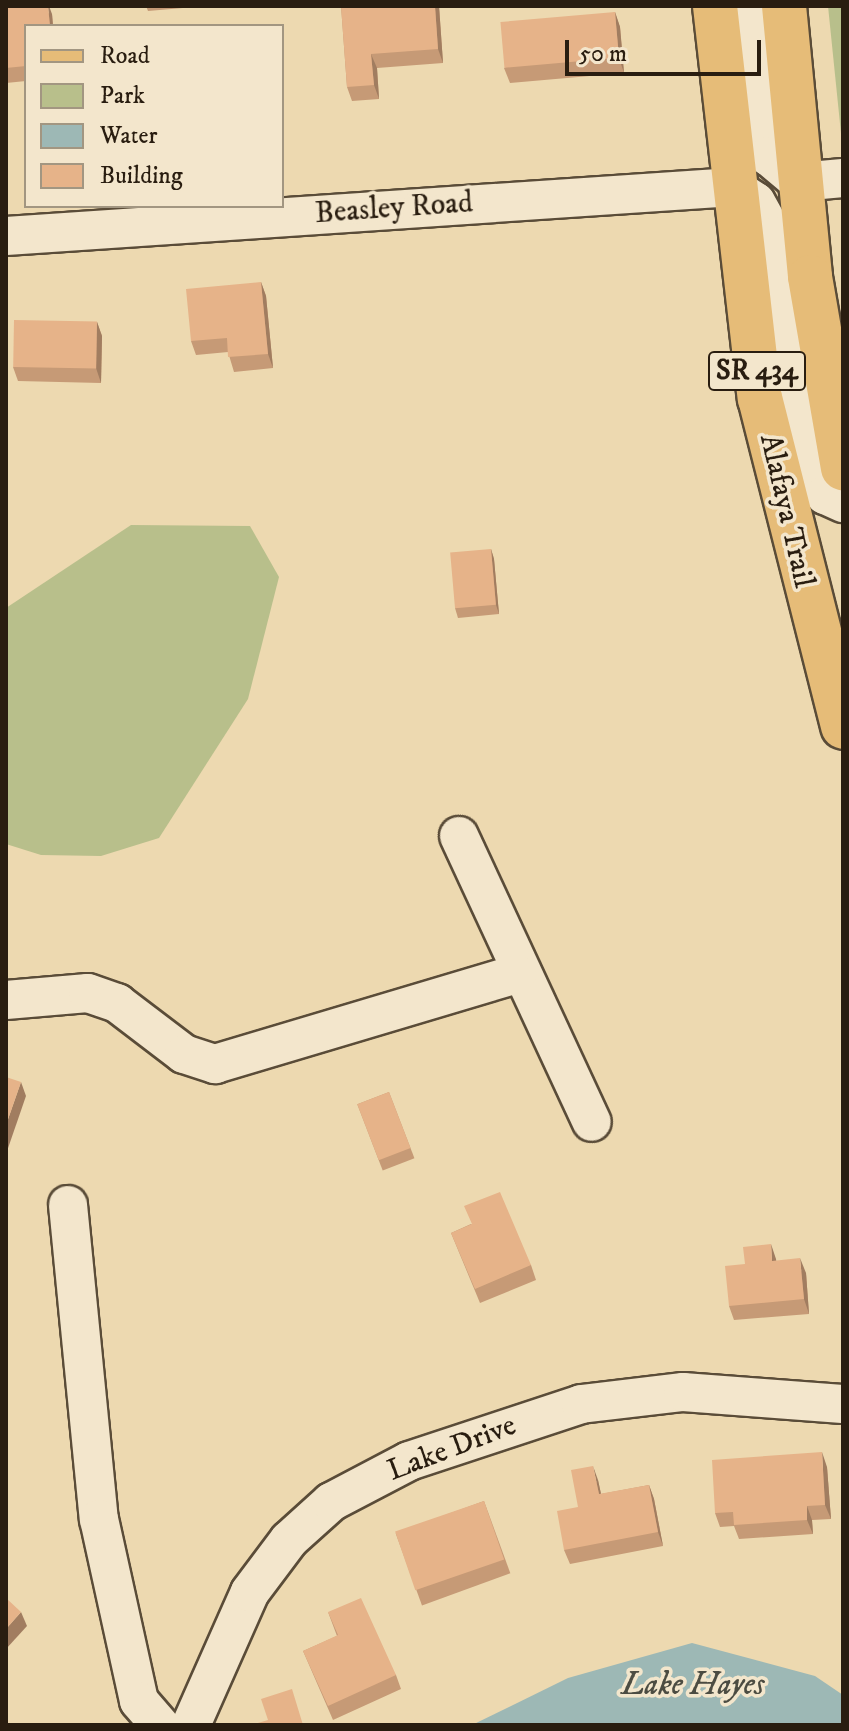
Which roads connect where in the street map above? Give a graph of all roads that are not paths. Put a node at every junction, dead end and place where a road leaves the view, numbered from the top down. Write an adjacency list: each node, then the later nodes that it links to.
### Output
1 (715, 6): 6 (main road, Alafaya Trail / SR 434)
2 (746, 6): 5 (street)
3 (784, 6): 5 (main road, SR 434)
4 (843, 178): 5 (street)
5 (799, 182): 8 (main road, SR 434)
6 (733, 187): 7 (street, Beasley Road); 10 (street); 11 (main road, Alafaya Trail / SR 434)
7 (6, 236)
8 (830, 321): 9 (main road, SR 434)
9 (843, 468)
10 (843, 503)
11 (843, 727)
12 (459, 836): 13 (street)
13 (517, 974): 14 (street); 15 (street)
14 (6, 1000)
15 (592, 1122)
16 (68, 1205): 18 (street)
17 (843, 1404): 19 (street, Lake Drive)
18 (160, 1725)
19 (191, 1725)

